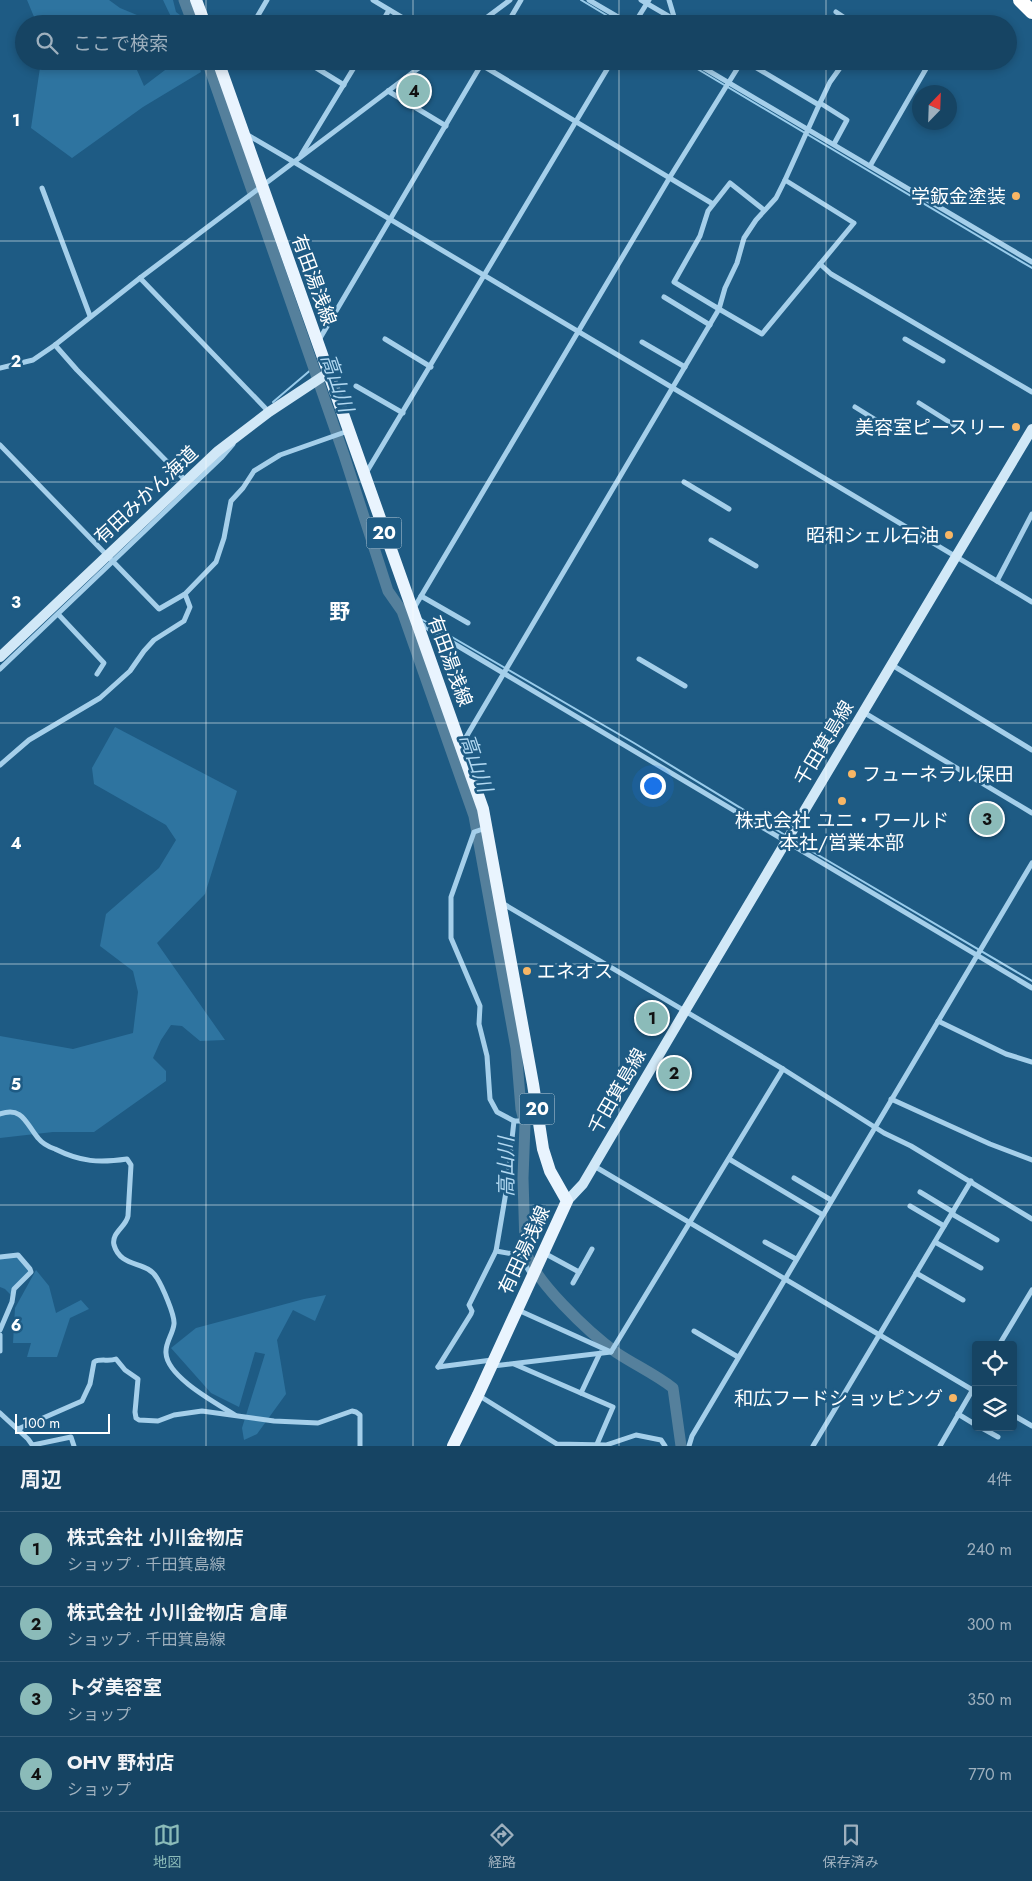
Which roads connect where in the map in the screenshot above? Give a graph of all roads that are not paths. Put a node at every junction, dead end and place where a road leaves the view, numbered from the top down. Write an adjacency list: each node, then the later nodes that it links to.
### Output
1 (196, 0): 14 (main road)
2 (267, 0): 15 (street)
3 (373, 0): 11 (street)
4 (510, 0): 18 (street)
5 (521, 0): 19 (street)
6 (589, 0): 20 (street)
7 (641, 0): 10 (street)
8 (669, 0): 23 (street)
9 (1020, 0): 13 (highway)
10 (648, 2): 21 (street); 22 (street)
11 (389, 10): 16 (street); 17 (street)
12 (836, 12): 24 (street)
13 (1032, 12)
14 (202, 15)
15 (258, 15)
16 (386, 15)
17 (398, 15)
18 (490, 15)
19 (512, 15)
20 (615, 15)
21 (640, 15)
22 (668, 15)
23 (674, 15)
24 (840, 15)
25 (225, 70): 44 (main road, 有田湯浅線 / 20)
26 (319, 70): 38 (street)
27 (353, 70): 38 (street)
28 (416, 70): 39 (street)
29 (479, 70): 42 (street)
30 (493, 70): 41 (street)
31 (607, 70): 41 (street)
32 (707, 70): 37 (street)
33 (737, 70): 37 (street)
34 (759, 70): 40 (street)
35 (839, 70): 40 (street)
36 (925, 70): 47 (street)
37 (728, 83): 43 (street); 48 (street)
38 (344, 85): 46 (street)
39 (388, 91): 42 (street); 46 (street)
40 (820, 104): 43 (street); 45 (street)
41 (576, 122): 48 (street); 57 (street)
42 (446, 126): 54 (street)
43 (808, 129): 45 (street); 49 (street)
44 (244, 133): 46 (street); 51 (main road, 有田湯浅線 / 20)
45 (834, 144): 47 (street)
46 (297, 160): 51 (street); 54 (street)
47 (870, 166): 55 (street)
48 (670, 178): 52 (street); 63 (street)
49 (785, 180): 53 (street); 56 (street)
50 (42, 188): 61 (street)
51 (259, 189): 58 (street); 67 (main road, 有田湯浅線 / 20)
52 (714, 204): 53 (street); 60 (street)
53 (764, 210): 60 (street)
54 (391, 220): 57 (street); 67 (street)
55 (1032, 262)
56 (820, 264): 60 (street); 76 (street)
57 (484, 276): 63 (street); 70 (street)
58 (140, 278): 61 (street); 79 (street)
59 (664, 297): 62 (street)
60 (719, 309): 62 (street)
61 (90, 316): 68 (street)
62 (710, 325): 71 (street)
63 (578, 332): 75 (street); 97 (street)
64 (906, 338): 69 (street)
65 (386, 340): 70 (street)
66 (642, 342): 71 (street)
67 (317, 344): 73 (main road, 有田湯浅線 / 20)
68 (55, 345): 72 (street); 88 (street)
69 (943, 361)
70 (431, 366): 80 (street)
71 (685, 367): 75 (street)
72 (0, 368)
73 (325, 375): 79 (main road, 有田みかん海道); 84 (main road, 有田湯浅線 / 20)
74 (356, 386): 80 (street)
75 (673, 388): 92 (street); 106 (street)
76 (1032, 392)
77 (919, 404): 83 (street)
78 (855, 407): 82 (street)
79 (269, 412): 88 (main road, 有田みかん海道)
80 (403, 413): 86 (street)
81 (1032, 429): 92 (main road, 千田箕島線)
82 (897, 430)
83 (962, 430)
84 (348, 431): 86 (main road, 有田湯浅線 / 20); 96 (street)
85 (0, 445): 93 (street)
86 (364, 476): 100 (main road, 有田湯浅線 / 20)
87 (684, 482): 89 (street)
88 (189, 484): 93 (main road, 有田みかん海道)
89 (729, 509)
90 (1032, 514): 95 (street)
91 (711, 540): 94 (street)
92 (957, 556): 95 (street); 104 (main road, 千田箕島線)
93 (110, 559): 96 (street); 99 (street); 102 (main road, 有田みかん海道)
94 (756, 566)
95 (997, 581): 98 (street)
96 (185, 594): 112 (street)
97 (421, 596): 100 (street); 101 (street)
98 (1032, 602)
99 (58, 614): 105 (street); 107 (street)
100 (414, 616): 106 (street); 110 (main road, 有田湯浅線 / 20)
101 (468, 622)
102 (0, 657)
103 (640, 659): 108 (street)
104 (892, 665): 109 (main road, 千田箕島線); 111 (street)
105 (0, 669)
106 (503, 673): 110 (street); 115 (street)
107 (97, 674)
108 (684, 686)
109 (863, 712): 113 (street); 115 (main road, 千田箕島線)
110 (460, 747): 114 (main road, 有田湯浅線 / 20)
111 (1032, 750)
112 (0, 765)
113 (1032, 813)
114 (487, 828): 117 (main road, 有田湯浅線 / 20); 126 (street)
115 (789, 838): 118 (street); 120 (main road, 千田箕島線)
116 (1032, 863): 118 (street)
117 (500, 901): 120 (street); 127 (main road, 有田湯浅線 / 20)
118 (978, 955): 119 (street); 121 (street)
119 (1032, 988)
120 (685, 1011): 123 (street); 131 (main road, 千田箕島線)
121 (938, 1021): 122 (street); 124 (street)
122 (1032, 1062)
123 (783, 1069): 128 (street); 129 (street)
124 (891, 1099): 128 (street); 130 (street)
125 (0, 1114): 175 (street)
126 (517, 1121): 127 (street); 147 (street)
127 (533, 1121): 136 (main road, 有田湯浅線 / 20)
128 (876, 1126): 133 (street); 135 (street)
129 (728, 1159): 139 (street); 141 (street)
130 (1032, 1160)
131 (594, 1166): 136 (main road, 千田箕島線); 141 (street)
132 (794, 1178): 135 (street)
133 (971, 1181): 138 (street); 140 (street)
134 (920, 1192): 138 (street)
135 (832, 1200): 139 (street)
136 (567, 1201): 148 (main road, 有田湯浅線)
137 (910, 1206): 142 (street)
138 (952, 1213): 142 (street); 143 (street)
139 (823, 1215): 150 (street)
140 (1032, 1218)
141 (690, 1223): 155 (street); 166 (street)
142 (944, 1226): 145 (street)
143 (997, 1240)
144 (765, 1242): 150 (street)
145 (935, 1242): 151 (street); 154 (street)
146 (592, 1249): 153 (street)
147 (496, 1251): 152 (street); 168 (street)
148 (543, 1252): 152 (main road, 有田湯浅線); 153 (street)
149 (0, 1257): 160 (street)
150 (796, 1260): 155 (street)
151 (981, 1268)
152 (534, 1272): 159 (main road, 有田湯浅線)
153 (579, 1272): 156 (street)
154 (916, 1273): 158 (street); 163 (street)
155 (784, 1280): 163 (street); 167 (street)
156 (573, 1283)
157 (1032, 1290): 164 (street)
158 (963, 1300)
159 (517, 1310): 166 (street); 168 (main road, 有田湯浅線)
160 (0, 1330)
161 (694, 1331): 167 (street)
162 (0, 1335): 165 (street)
163 (879, 1335): 170 (street); 191 (street)
164 (1001, 1341)
165 (0, 1351)
166 (601, 1351): 169 (street); 171 (street)
167 (738, 1357): 190 (street)
168 (492, 1363): 169 (street); 173 (main road, 有田湯浅線)
169 (514, 1364): 171 (street)
170 (972, 1390)
171 (581, 1393): 183 (street)
172 (972, 1394): 176 (street)
173 (478, 1396): 184 (street); 188 (main road, 有田湯浅線)
174 (0, 1413): 180 (street)
175 (235, 1414): 180 (street); 187 (street)
176 (958, 1414): 178 (street); 192 (street)
177 (1017, 1417): 179 (street)
178 (972, 1423)
179 (1032, 1426)
180 (18, 1429): 185 (street)
181 (987, 1431): 182 (street)
182 (998, 1437)
183 (597, 1444): 184 (street); 189 (street)
184 (556, 1445)
185 (33, 1446): 186 (street)
186 (74, 1446)
187 (360, 1446)
188 (453, 1446)
189 (665, 1446)
190 (689, 1446)
191 (813, 1446)
192 (940, 1446)

